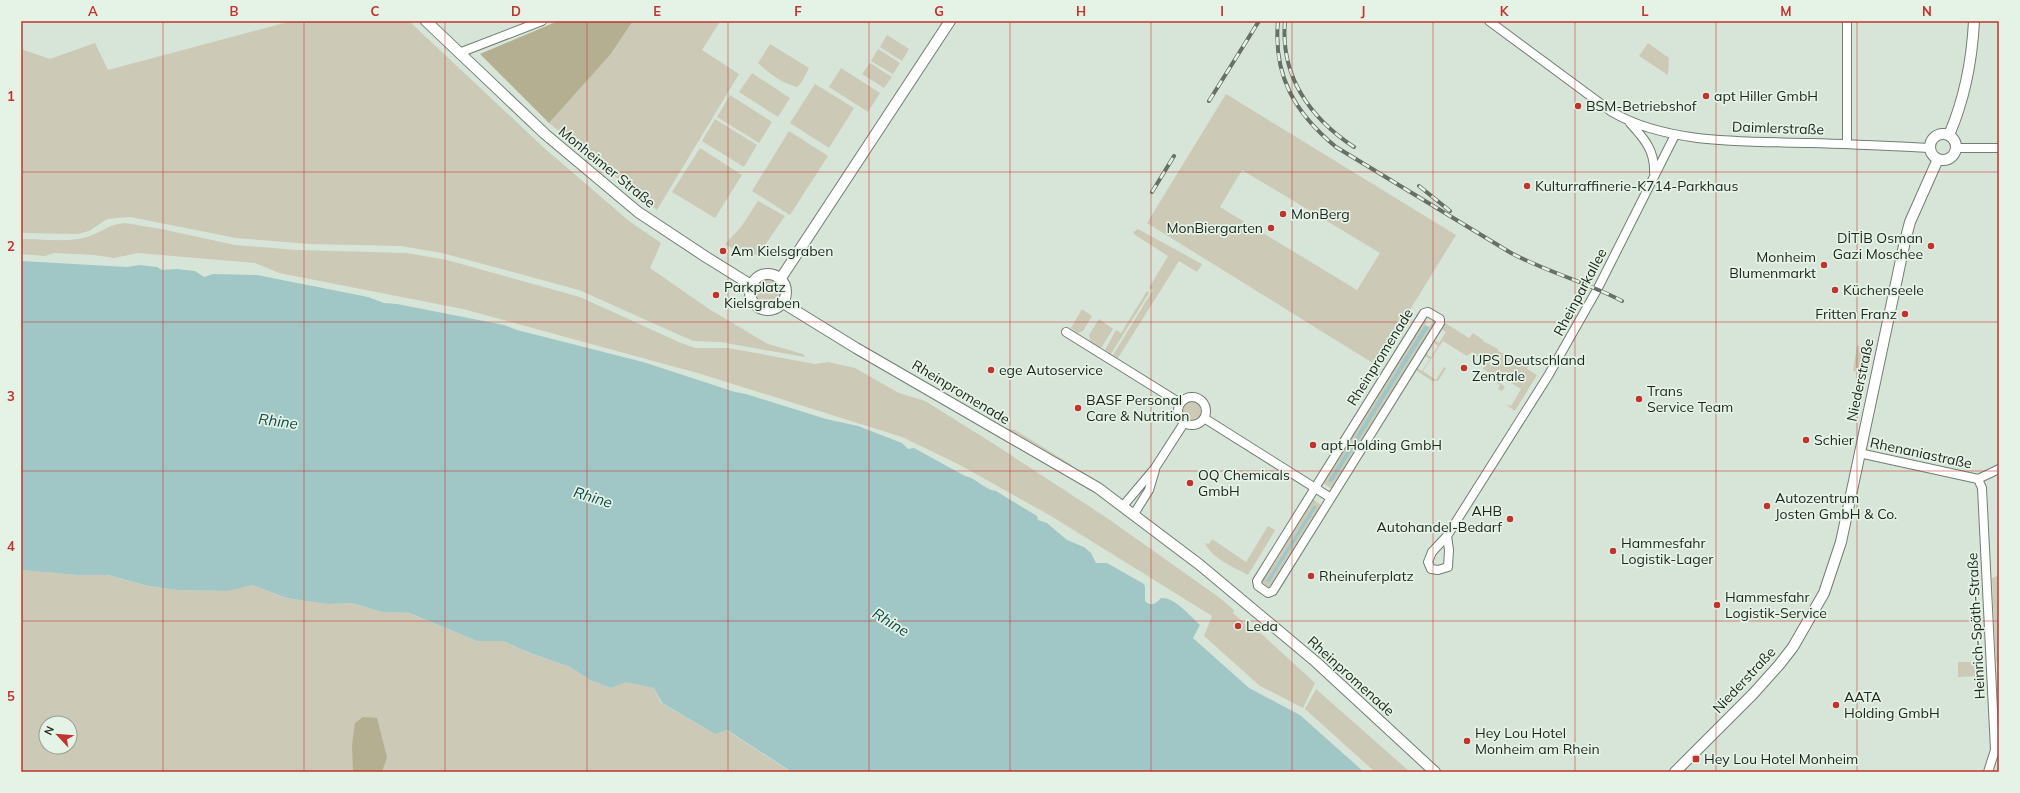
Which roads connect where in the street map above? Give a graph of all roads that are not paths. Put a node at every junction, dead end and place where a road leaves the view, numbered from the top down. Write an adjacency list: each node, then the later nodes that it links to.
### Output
1 (426, 21): 7 (street, Monheimer Straße)
2 (542, 21): 7 (street)
3 (950, 21): 17 (street)
4 (1489, 21): 8 (street, Daimlerstraße)
5 (1847, 21): 11 (street)
6 (1974, 21): 10 (street)
7 (459, 53): 18 (street, Monheimer Straße)
8 (1628, 121): 9 (street, Daimlerstraße); 16 (street, Daimlerstraße)
9 (1674, 135): 11 (street, Daimlerstraße); 16 (street, Rheinparkallee)
10 (1949, 135): 12 (street); 13 (street)
11 (1847, 143): 12 (street, Daimlerstraße)
12 (1930, 148): 15 (street)
13 (1956, 148): 14 (street); 15 (street)
14 (1999, 148)
15 (1938, 159): 24 (street, Niederstraße)
16 (1654, 175): 32 (street, Rheinparkallee)
17 (781, 278): 18 (street); 19 (street)
18 (751, 285): 19 (street)
19 (783, 303): 30 (street, Rheinpromenade)
20 (1066, 332): 21 (street)
21 (1180, 403): 22 (street); 23 (street)
22 (1204, 418): 23 (street); 28 (street)
23 (1184, 423): 25 (street)
24 (1860, 453): 27 (street, Rhenaniastraße); 35 (street, Niederstraße)
25 (1155, 468): 30 (street); 31 (street)
26 (1999, 469): 27 (street, Rhenaniastraße)
27 (1978, 479): 33 (street, Heinrich-Späth-Straße)
28 (1315, 488): 29 (street); 29 (street, Rheinpromenade); 29 (street, Rheinpromenade)
29 (1331, 498)
30 (1123, 506): 31 (street, Rheinpromenade)
31 (1134, 514): 34 (street, Rheinpromenade)
32 (1447, 536)
33 (1995, 668): 36 (street, Heinrich-Späth-Straße)
34 (1435, 772)
35 (1675, 772)
36 (1988, 772)

